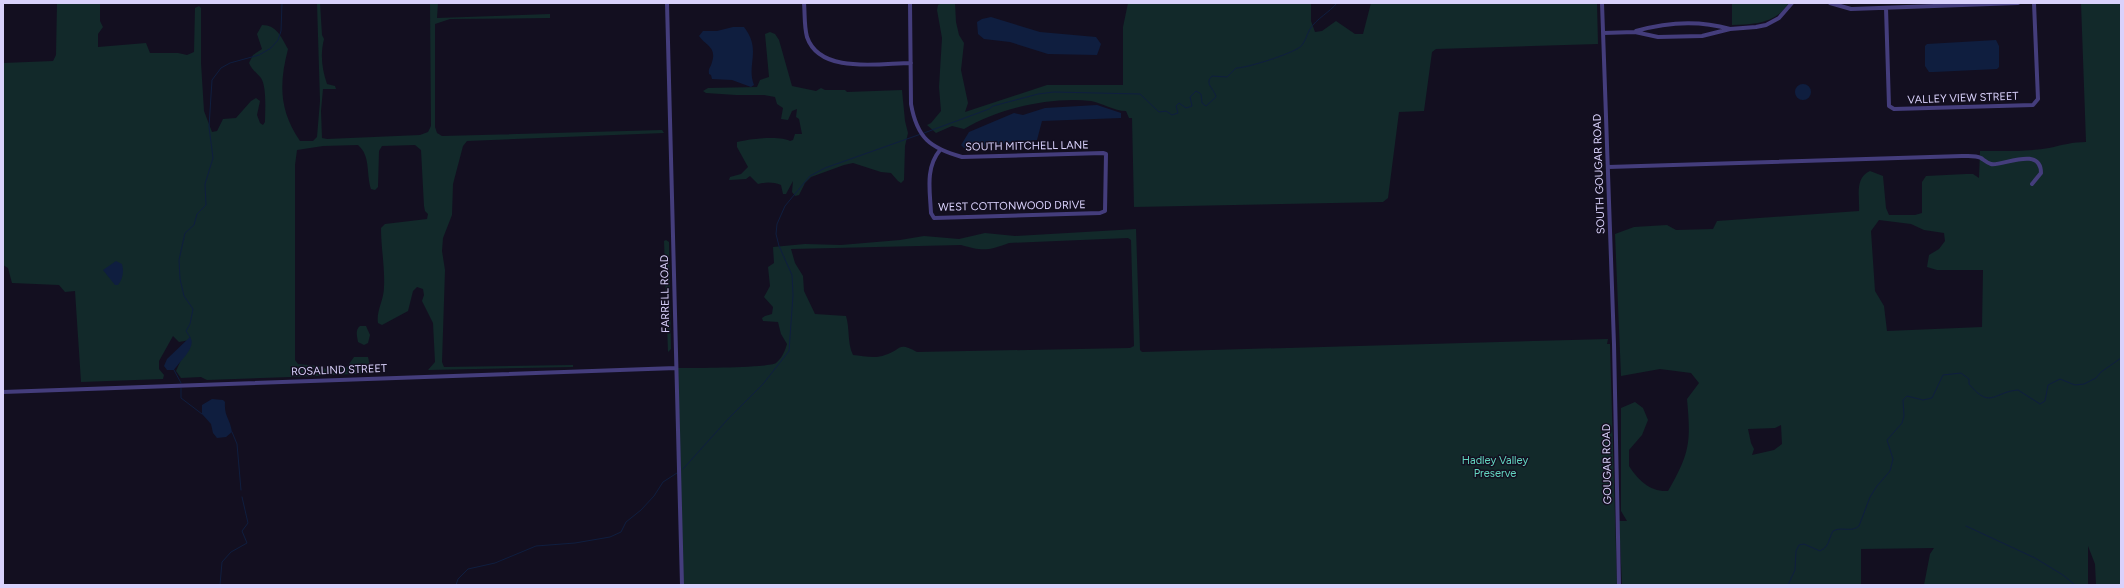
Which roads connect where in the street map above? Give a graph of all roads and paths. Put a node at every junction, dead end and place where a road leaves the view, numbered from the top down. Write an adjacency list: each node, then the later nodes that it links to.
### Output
1 (667, 3): 19 (street, FARRELL ROAD)
2 (804, 3): 13 (street)
3 (910, 3): 13 (street, SOUTH MITCHELL LANE)
4 (1602, 3): 12 (street, SOUTH GOUGAR ROAD)
5 (1792, 3): 10 (street)
6 (1830, 3): 9 (street)
7 (2018, 3): 9 (street)
8 (2034, 3): 9 (street, VALLEY VIEW STREET)
9 (1886, 8)
10 (1730, 29): 11 (street); 11 (street)
11 (1635, 32): 12 (street)
12 (1603, 33): 16 (street, SOUTH GOUGAR ROAD)
13 (911, 63): 14 (street, SOUTH MITCHELL LANE)
14 (940, 150): 15 (street, SOUTH MITCHELL LANE); 15 (street, WEST COTTONWOOD DRIVE)
15 (1106, 154)
16 (1608, 167): 17 (street); 18 (street, SOUTH GOUGAR ROAD)
17 (2032, 184)
18 (1614, 344): 22 (street, GOUGAR ROAD)
19 (676, 368): 20 (street, ROSALIND STREET); 21 (street, FARRELL ROAD)
20 (3, 392)
21 (682, 585)
22 (1620, 585)

